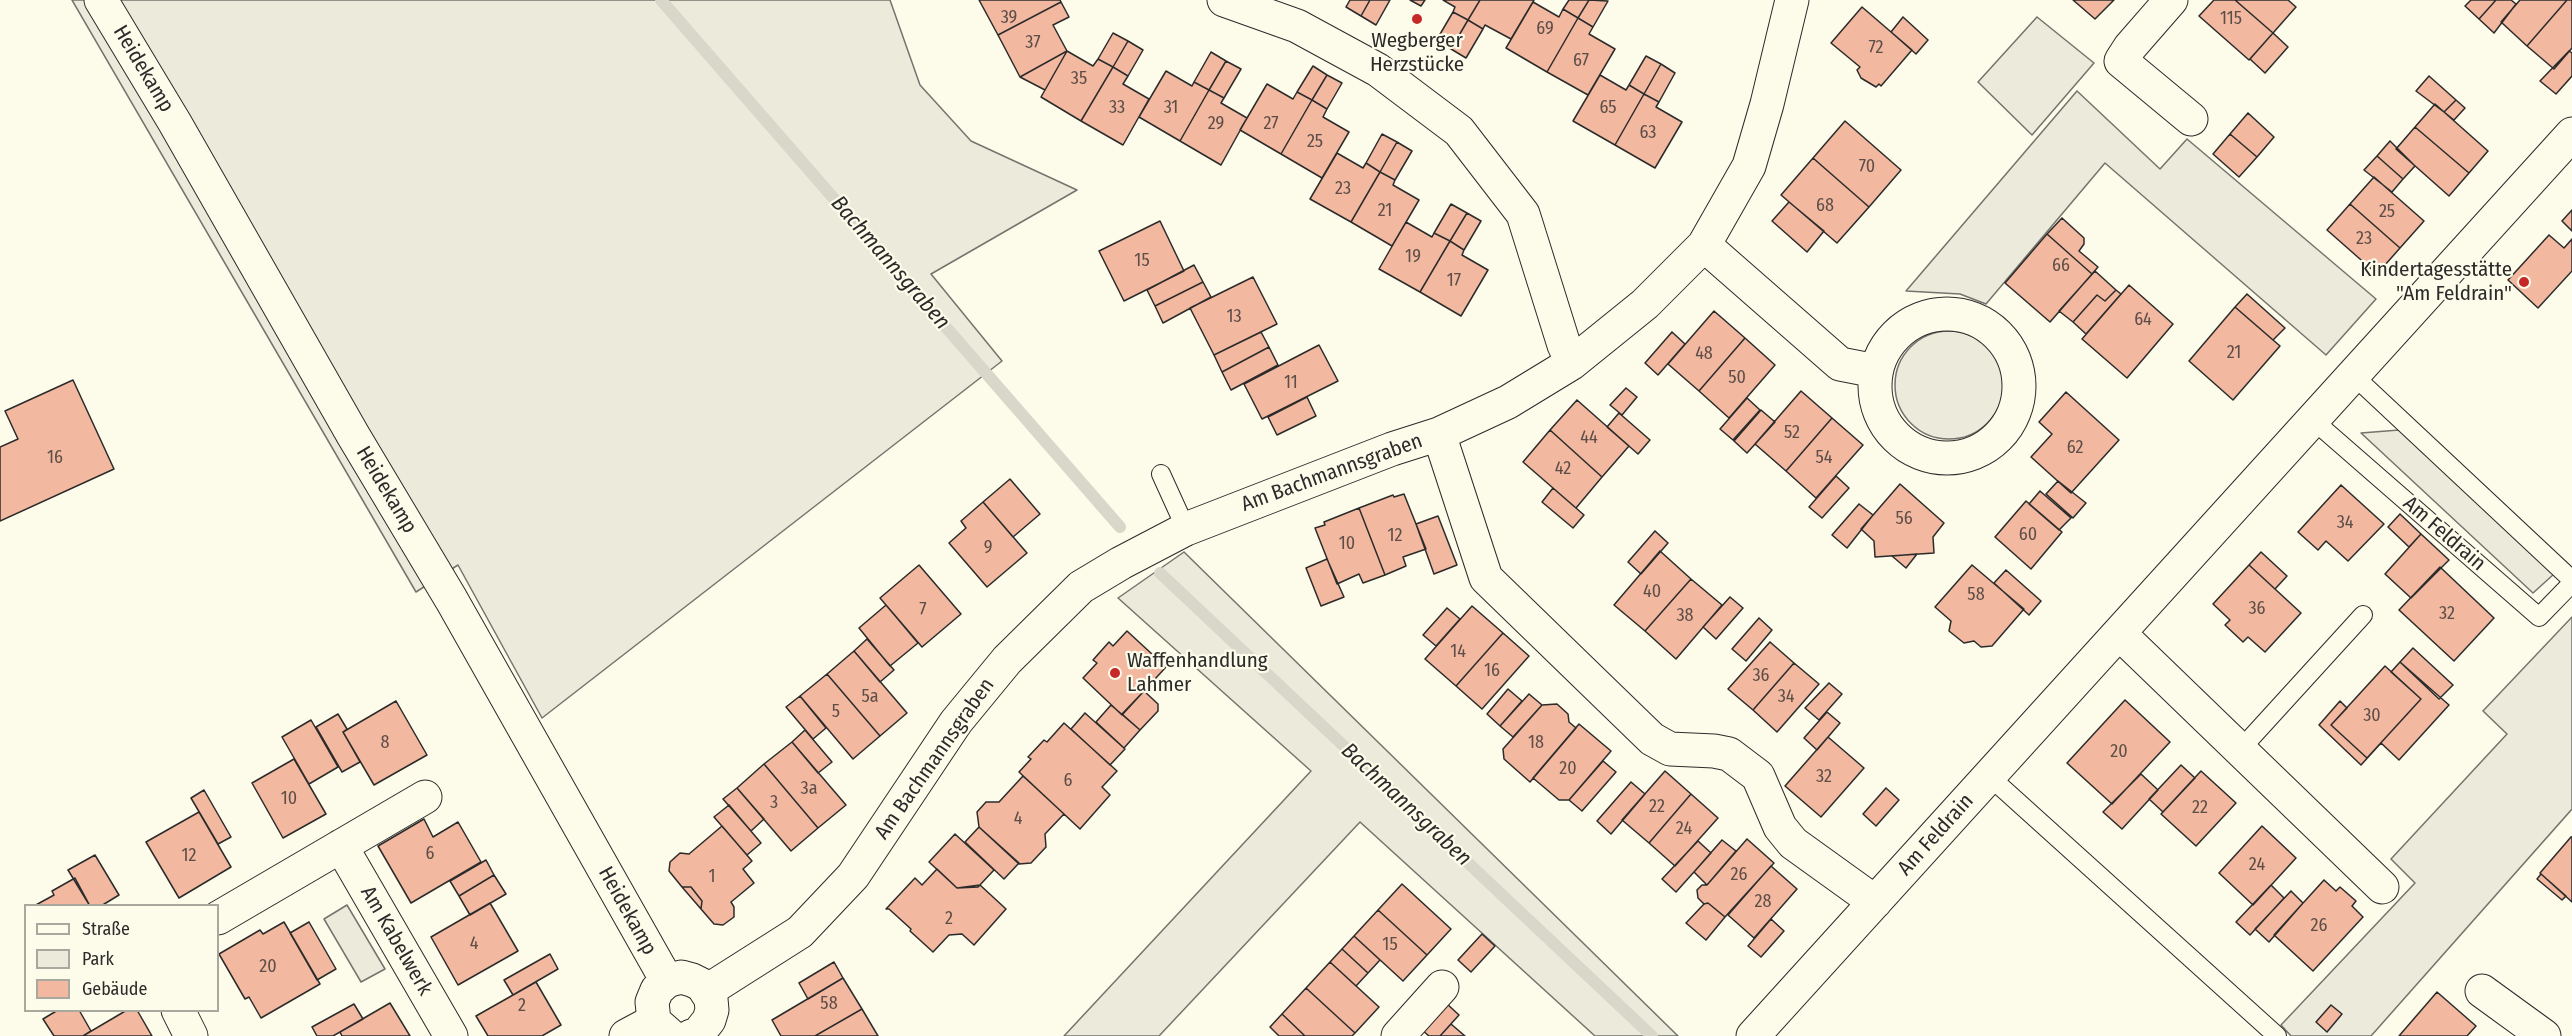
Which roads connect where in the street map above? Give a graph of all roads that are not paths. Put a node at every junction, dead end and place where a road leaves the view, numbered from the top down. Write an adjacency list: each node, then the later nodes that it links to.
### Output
1 (101, 0): 25 (street, Heidekamp)
2 (1224, 0): 8 (street)
3 (1791, 0): 7 (street, Am Bachmannsgraben)
4 (2171, 0): 5 (street)
5 (2191, 119)
6 (2572, 134): 10 (street, Am Feldrain)
7 (1704, 245): 8 (street, Am Bachmannsgraben); 9 (street)
8 (1572, 363): 12 (street, Am Bachmannsgraben)
9 (1876, 371): 9 (street)
10 (2353, 375): 11 (street, Am Feldrain); 15 (lane, Am Feldrain)
11 (2313, 420): 15 (lane, Am Feldrain); 17 (street, Am Feldrain)
12 (1439, 434): 14 (street, Am Bachmannsgraben); 23 (street, Am Bachmannsgraben)
13 (1161, 474): 14 (lane)
14 (1186, 529): 27 (street, Am Bachmannsgraben)
15 (2572, 581)
16 (2362, 615): 18 (lane)
17 (2119, 633): 18 (street); 19 (street, Am Feldrain)
18 (2239, 751): 22 (street)
19 (1989, 776): 23 (street, Am Feldrain); 35 (lane)
20 (425, 797): 21 (street)
21 (341, 846): 24 (street); 32 (street, Am Kabelwerk)
22 (2382, 887)
23 (1875, 902): 34 (street, Am Feldrain)
24 (219, 917)
25 (667, 981): 27 (street); 30 (street)
26 (1442, 987): 33 (street)
27 (707, 991): 30 (street)
28 (2482, 991): 36 (street)
29 (179, 1012): 31 (street)
30 (673, 1033)
31 (191, 1036)
32 (451, 1036)
33 (1398, 1036)
34 (1753, 1036)
35 (2277, 1036)
36 (2544, 1036)

